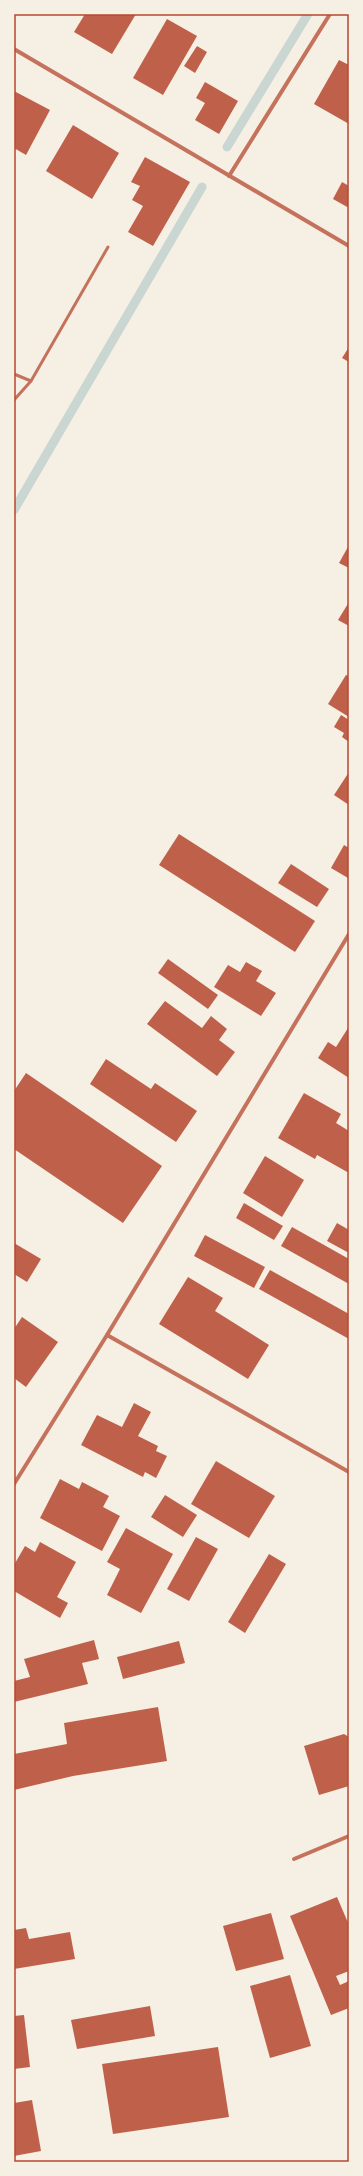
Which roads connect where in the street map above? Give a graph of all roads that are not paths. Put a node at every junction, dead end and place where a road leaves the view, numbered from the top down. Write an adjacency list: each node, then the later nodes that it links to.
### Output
1 (330, 14): 3 (street)
2 (14, 49): 3 (street)
3 (229, 176): 4 (street)
4 (349, 246)
5 (108, 247): 7 (lane)
6 (14, 374): 7 (lane)
7 (31, 381): 8 (lane)
8 (14, 400)
9 (349, 934): 10 (street)
10 (107, 1335): 11 (street); 12 (street)
11 (349, 1472)
12 (14, 1484)
13 (349, 1836): 14 (street)
14 (294, 1859)

